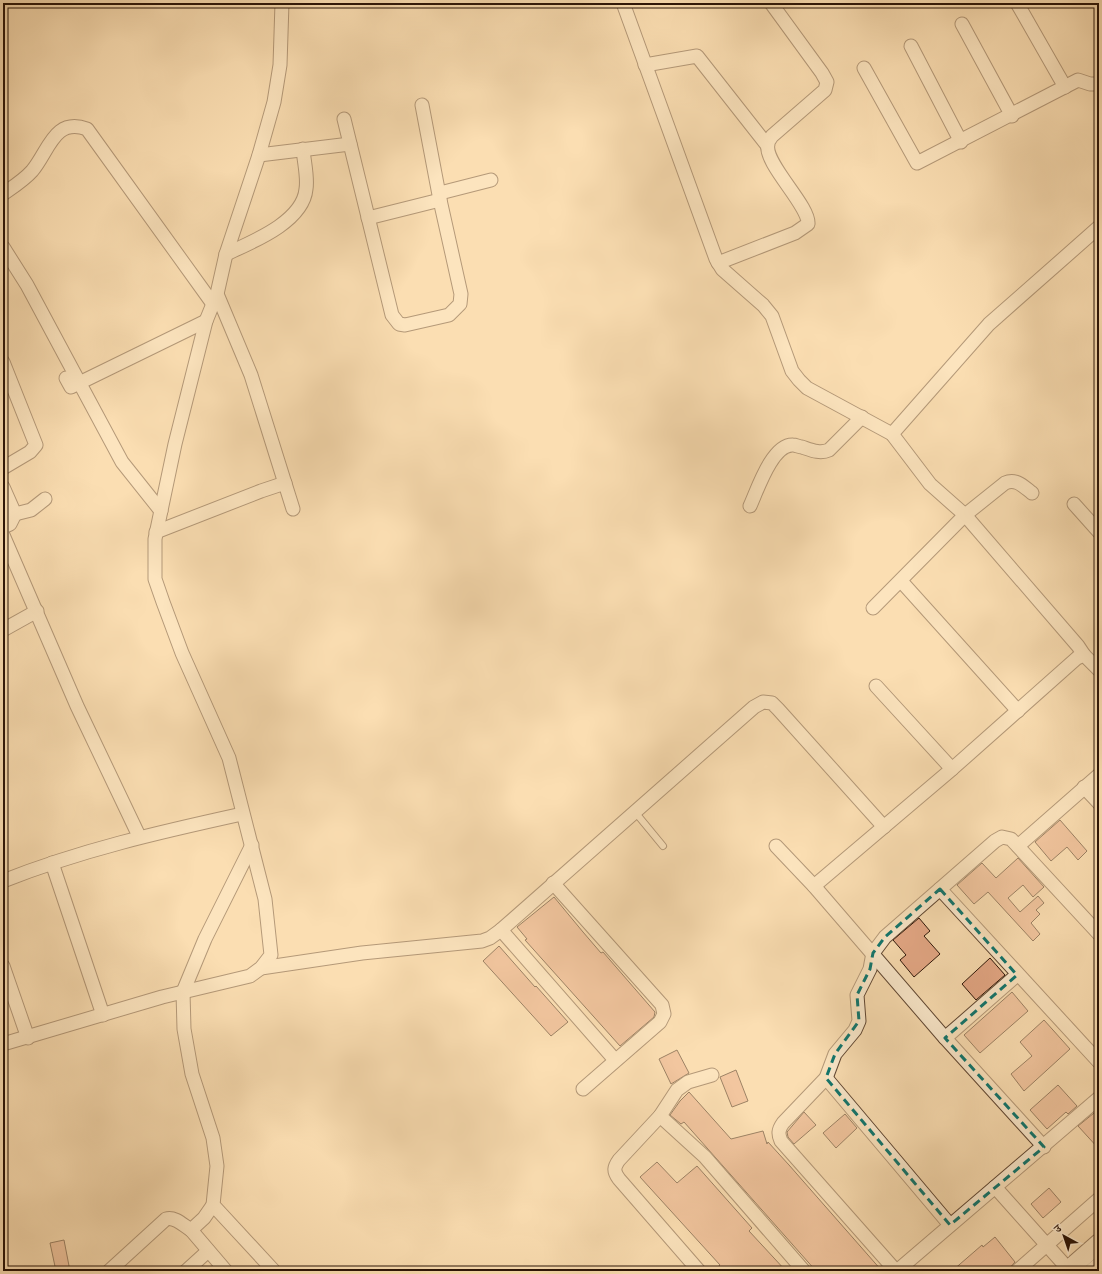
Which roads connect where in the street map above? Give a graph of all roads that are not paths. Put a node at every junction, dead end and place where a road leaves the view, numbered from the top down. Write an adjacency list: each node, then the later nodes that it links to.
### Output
1 (282, 3): 18 (street)
2 (623, 3): 7 (street)
3 (771, 3): 16 (street)
4 (1017, 3): 10 (street)
5 (962, 24): 12 (street)
6 (911, 46): 14 (street)
7 (645, 65): 16 (street); 26 (street)
8 (864, 68): 14 (street)
9 (1099, 84): 10 (street)
10 (1065, 87): 12 (street)
11 (422, 105): 21 (street)
12 (1012, 116): 14 (street)
13 (344, 119): 15 (street)
14 (961, 142)
15 (350, 144): 17 (street); 22 (street)
16 (767, 145): 26 (street)
17 (303, 150): 18 (street); 25 (street)
18 (259, 155): 25 (street)
19 (491, 180): 21 (street)
20 (3, 194): 27 (street)
21 (440, 197): 22 (street); 22 (street)
22 (368, 218)
23 (1099, 227): 33 (street)
24 (3, 247): 31 (street)
25 (226, 254): 27 (street)
26 (718, 263): 32 (street)
27 (215, 299): 28 (street); 35 (street)
28 (206, 321): 31 (street); 42 (street)
29 (3, 362): 34 (street)
30 (66, 378): 31 (street)
31 (80, 382): 42 (street)
32 (862, 417): 33 (street); 40 (street)
33 (892, 434): 44 (street)
34 (3, 468)
35 (285, 483): 41 (street); 46 (street)
36 (3, 487): 43 (street)
37 (1032, 493): 44 (street)
38 (45, 499): 43 (street)
39 (1074, 504): 47 (street)
40 (750, 506)
41 (293, 509)
42 (161, 511): 46 (street)
43 (15, 514): 45 (street)
44 (965, 516): 49 (street); 53 (street)
45 (3, 527)
46 (156, 532): 62 (street)
47 (1099, 532)
48 (3, 535): 51 (street)
49 (901, 581): 50 (street); 56 (street)
50 (873, 608)
51 (37, 611): 52 (street); 64 (street)
52 (3, 630)
53 (1084, 655): 54 (street); 56 (street)
54 (1099, 670)
55 (876, 686): 57 (street)
56 (1018, 711): 57 (street)
57 (952, 769): 63 (street)
58 (1099, 775): 59 (street)
59 (1084, 787): 60 (street); 68 (street)
60 (1099, 803)
61 (635, 812): 63 (street); 66 (lane); 71 (street)
62 (242, 814): 64 (street); 65 (street)
63 (884, 827): 72 (street)
64 (139, 836): 69 (street)
65 (252, 845): 78 (street); 80 (street)
66 (663, 846)
67 (776, 846): 72 (street)
68 (1018, 846): 73 (street); 75 (street)
69 (52, 863): 70 (street); 81 (street)
70 (3, 881)
71 (553, 883): 74 (street); 85 (street)
72 (814, 886): 76 (street)
73 (940, 889): 76 (street); 79 (street)
74 (501, 930): 78 (street); 85 (street)
75 (1099, 934)
76 (873, 953): 83 (street); 88 (street)
77 (3, 966): 82 (street)
78 (261, 968): 80 (street)
79 (1017, 975): 83 (street); 86 (street)
80 (183, 992): 81 (street); 95 (street)
81 (103, 1015): 82 (street)
82 (28, 1038): 84 (street)
83 (945, 1038): 92 (street)
84 (3, 1044)
85 (616, 1060): 89 (street)
86 (1099, 1062)
87 (712, 1075): 91 (street)
88 (826, 1078): 96 (street); 109 (street)
89 (583, 1089)
90 (1099, 1098): 92 (street)
91 (660, 1116): 107 (street); 108 (street)
92 (1044, 1147): 93 (street)
93 (995, 1188): 96 (street); 99 (street)
94 (1099, 1199): 99 (street)
95 (213, 1205): 97 (street); 106 (street)
96 (950, 1225): 109 (street)
97 (191, 1230): 100 (street); 103 (street)
98 (1099, 1243): 102 (street)
99 (1047, 1245): 102 (street); 110 (street)
100 (208, 1251): 104 (street); 105 (street)
101 (1099, 1267): 111 (street)
102 (1069, 1270)
103 (109, 1271)
104 (186, 1271)
105 (226, 1271)
106 (274, 1271)
107 (699, 1271)
108 (804, 1271)
109 (896, 1271)
110 (1017, 1271)
111 (1094, 1271)

